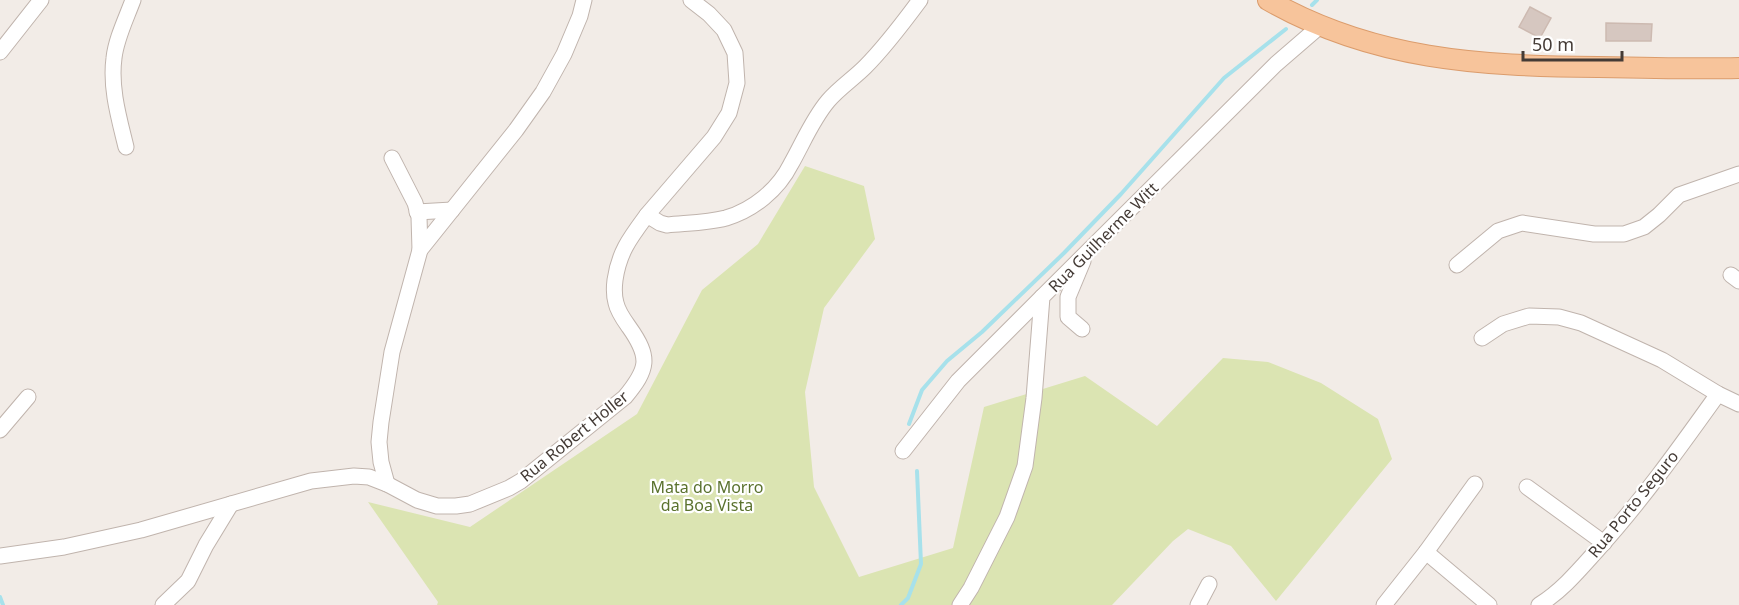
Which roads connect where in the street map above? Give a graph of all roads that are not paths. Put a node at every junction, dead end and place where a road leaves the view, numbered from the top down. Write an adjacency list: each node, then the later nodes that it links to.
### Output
1 (41, 0): 8 (street)
2 (133, 0): 10 (street)
3 (584, 0): 13 (street)
4 (691, 0): 15 (street, Rua Robert Holler)
5 (920, 0): 15 (street)
6 (1268, 0): 7 (main road)
7 (1320, 26): 9 (main road); 17 (street, Rua Guilherme Witt)
8 (0, 52)
9 (1739, 68)
10 (126, 147)
11 (392, 158): 14 (street)
12 (1739, 174): 18 (street)
13 (452, 210): 14 (street); 16 (street)
14 (417, 212): 16 (street)
15 (647, 215): 27 (street, Rua Robert Holler)
16 (420, 250): 27 (street)
17 (1087, 253): 19 (street, Rua Guilherme Witt); 20 (street)
18 (1457, 265)
19 (1042, 297): 26 (street); 36 (street, Rua Guilherme Witt)
20 (1082, 329)
21 (1482, 338): 22 (street)
22 (1718, 394): 24 (street); 31 (street, Rua Porto Seguro)
23 (28, 397): 25 (street)
24 (1739, 404)
25 (0, 430)
26 (903, 451)
27 (387, 484): 30 (street, Rua Robert Holler)
28 (1475, 484): 32 (street)
29 (1527, 487): 31 (street)
30 (231, 504): 33 (street, Rua Robert Holler); 35 (street)
31 (1604, 543): 40 (street, Rua Porto Seguro)
32 (1426, 552): 38 (street); 39 (street)
33 (0, 556)
34 (1209, 584): 37 (street)
35 (163, 605)
36 (960, 605)
37 (1198, 605)
38 (1384, 605)
39 (1489, 605)
40 (1539, 605)

